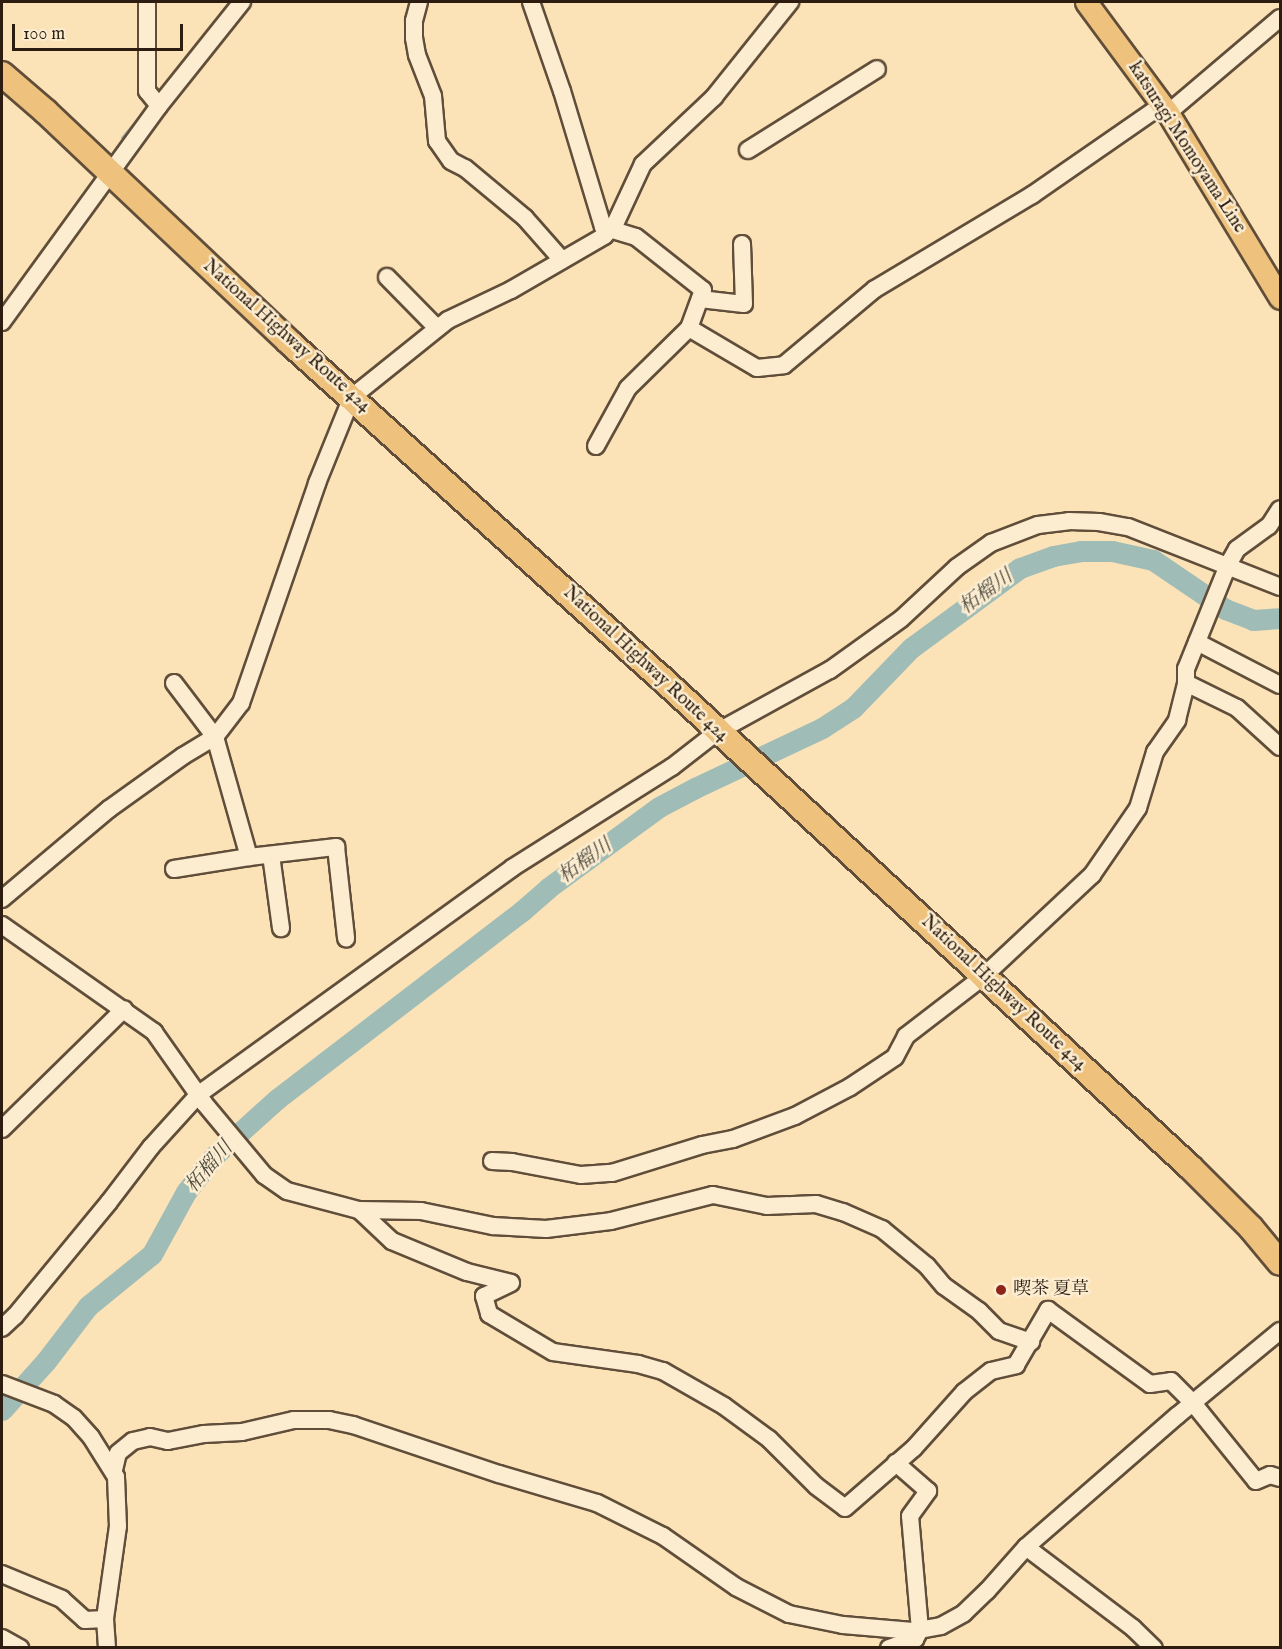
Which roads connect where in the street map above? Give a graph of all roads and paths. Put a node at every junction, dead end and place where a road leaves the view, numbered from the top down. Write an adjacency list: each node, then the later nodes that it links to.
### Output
1 (147, 2): 10 (street)
2 (242, 2): 10 (street)
3 (418, 2): 16 (street)
4 (531, 2): 14 (street)
5 (790, 2): 14 (street)
6 (1086, 2): 11 (main road, katsuragi Momoyama Line)
7 (1281, 18): 11 (street)
8 (877, 69): 12 (street)
9 (2, 74): 13 (highway, National Highway Route 424)
10 (155, 103): 13 (street)
11 (1165, 109): 18 (main road, katsuragi Momoyama Line); 22 (street)
12 (748, 150)
13 (109, 174): 20 (street); 23 (highway, National Highway Route 424)
14 (610, 229): 16 (street); 19 (street)
15 (742, 244): 19 (street)
16 (562, 260): 21 (street)
17 (387, 277): 21 (street)
18 (1281, 298)
19 (700, 299): 22 (street)
20 (2, 322)
21 (437, 328): 23 (street)
22 (689, 328): 24 (street)
23 (352, 397): 32 (highway, National Highway Route 424); 33 (street)
24 (596, 446)
25 (1281, 510): 26 (street)
26 (1228, 565): 27 (street); 28 (street); 32 (street)
27 (1281, 587)
28 (1197, 639): 30 (street); 31 (street)
29 (174, 683): 33 (street)
30 (1186, 683): 34 (street); 42 (street)
31 (1281, 685)
32 (719, 734): 42 (highway, National Highway Route 424); 44 (street)
33 (215, 737): 36 (street); 38 (street)
34 (1281, 747)
35 (271, 855): 36 (street); 40 (street); 41 (street)
36 (249, 857): 37 (street)
37 (174, 869)
38 (2, 899)
39 (2, 925): 43 (street)
40 (281, 927)
41 (346, 938)
42 (984, 976): 46 (street); 48 (highway, National Highway Route 424)
43 (124, 1009): 44 (street); 45 (street)
44 (202, 1098): 47 (street); 49 (street)
45 (2, 1129)
46 (492, 1161)
47 (359, 1210): 51 (street); 54 (street)
48 (1281, 1263)
49 (2, 1328)
50 (1281, 1331): 53 (street)
51 (1031, 1342): 53 (street); 54 (street)
52 (2, 1384): 55 (street)
53 (1193, 1403): 56 (street); 57 (street)
54 (896, 1463): 60 (street)
55 (114, 1470): 59 (street); 60 (street)
56 (1281, 1478)
57 (1026, 1547): 60 (street); 65 (street)
58 (2, 1574): 59 (street)
59 (105, 1619): 63 (street)
60 (920, 1630): 64 (street)
61 (2, 1638): 62 (street)
62 (20, 1647)
63 (107, 1647)
64 (890, 1647)
65 (1154, 1647)

